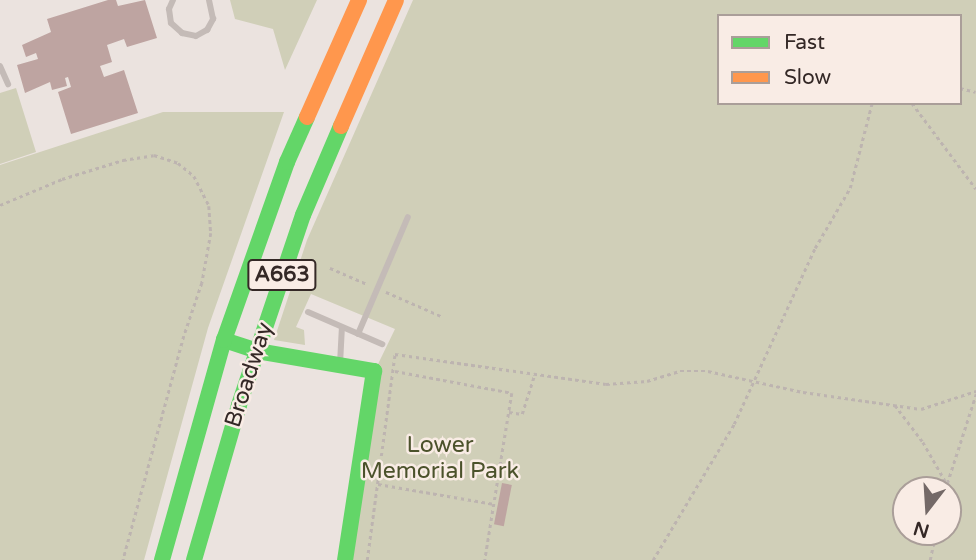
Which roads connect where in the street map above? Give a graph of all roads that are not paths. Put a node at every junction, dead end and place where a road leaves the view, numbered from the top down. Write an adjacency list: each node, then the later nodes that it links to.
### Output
1 (173, 0): 2 (lane)
2 (209, 0)
3 (359, 0): 11 (main road, Broadway / A663)
4 (396, 0): 13 (main road, Broadway / A663)
5 (0, 66): 6 (lane)
6 (8, 84)
7 (408, 217): 10 (lane)
8 (308, 312): 9 (lane)
9 (342, 327): 10 (lane); 14 (lane)
10 (358, 334): 12 (lane)
11 (224, 340): 13 (main road); 15 (main road, Broadway / A663)
12 (382, 344)
13 (257, 351): 14 (main road); 16 (main road, Broadway / A663)
14 (340, 365): 17 (main road)
15 (162, 560)
16 (194, 560)
17 (345, 560)

